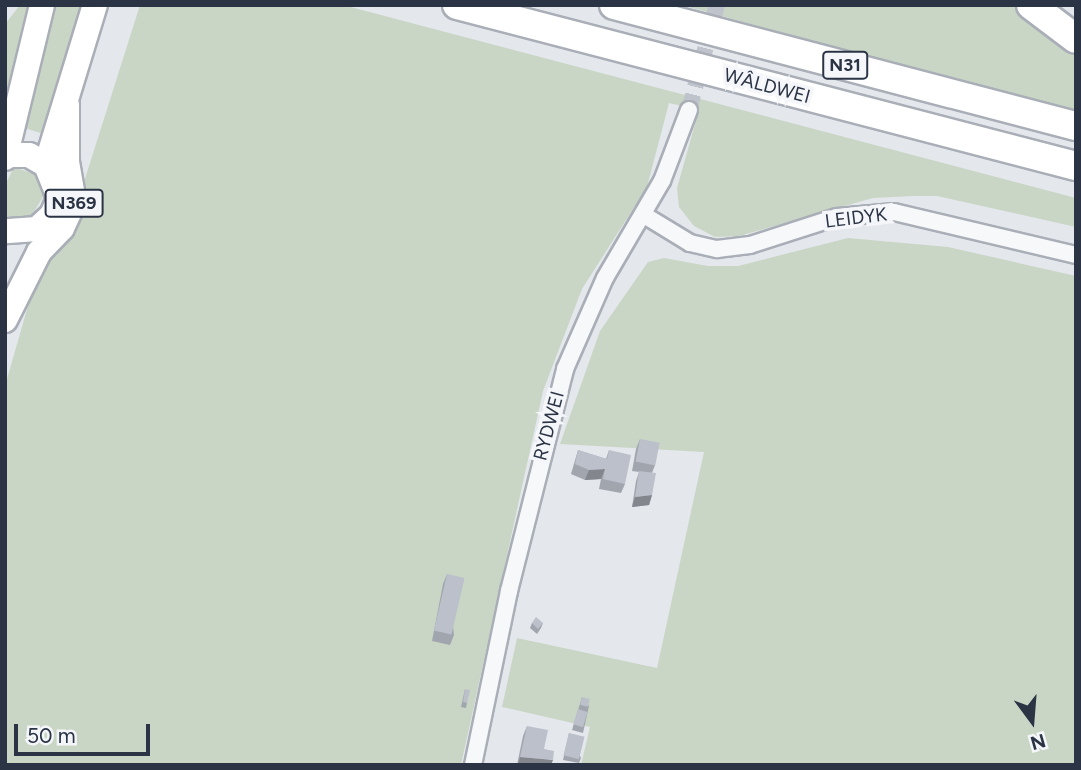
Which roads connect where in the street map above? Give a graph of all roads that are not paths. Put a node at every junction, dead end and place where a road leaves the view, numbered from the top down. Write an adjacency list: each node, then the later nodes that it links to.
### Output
1 (42, 5): 7 (main road, N369)
2 (457, 5): 14 (highway, WÂLDWEI / N31)
3 (614, 5): 11 (highway, WÂLDWEI / N31)
4 (1031, 5): 6 (highway)
5 (94, 12): 8 (main road, N369)
6 (1076, 38)
7 (20, 86): 10 (main road, N369); 12 (main road, N369)
8 (68, 105): 13 (main road, N369); 19 (main road, N369)
9 (689, 110): 15 (street, RYDWEI)
10 (5, 118)
11 (1076, 126)
12 (6, 156): 13 (main road, N369)
13 (46, 165): 16 (main road, N369)
14 (1076, 166)
15 (644, 215): 17 (street, LEIDYK); 20 (street, RYDWEI)
16 (17, 232): 18 (main road, N369)
17 (1076, 255)
18 (5, 315)
19 (5, 320)
20 (473, 765)

